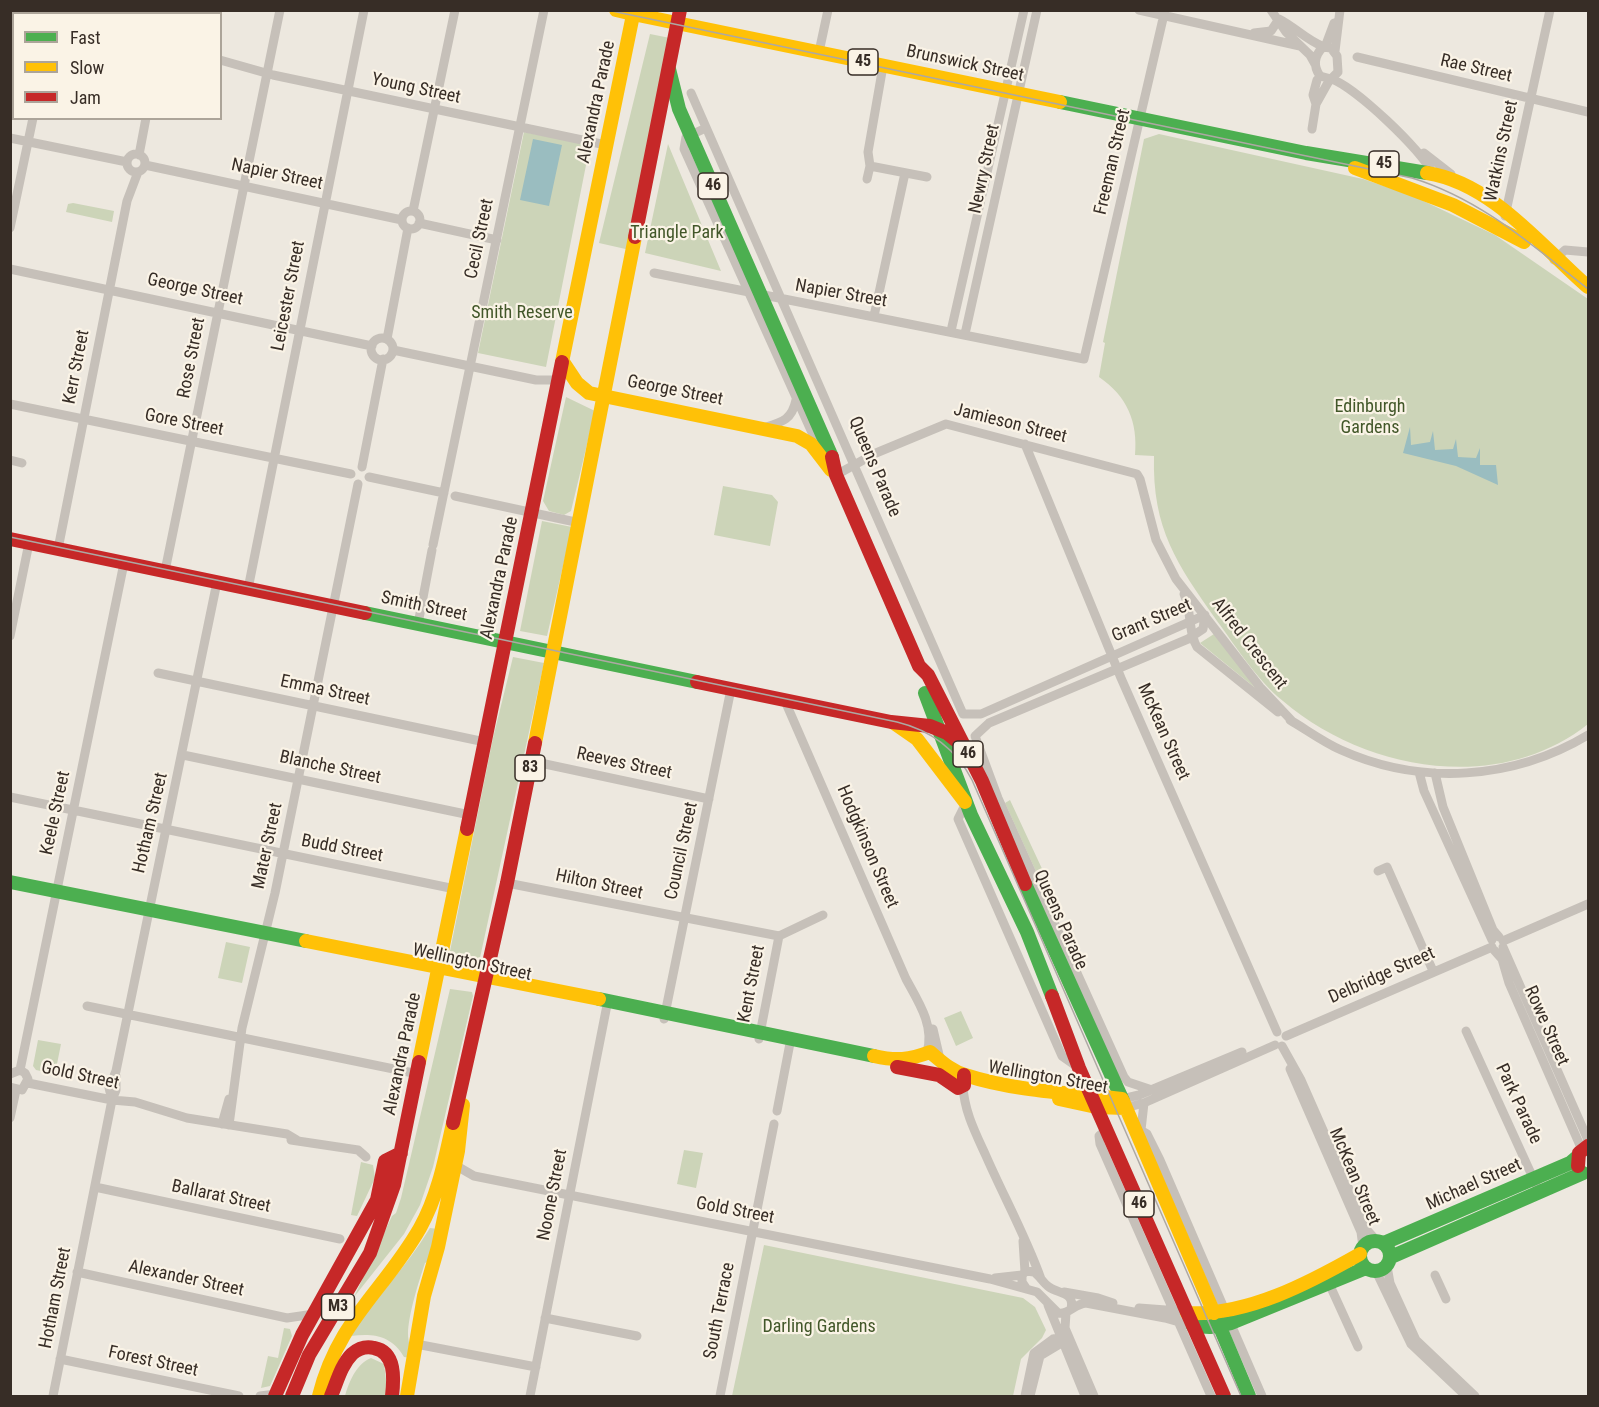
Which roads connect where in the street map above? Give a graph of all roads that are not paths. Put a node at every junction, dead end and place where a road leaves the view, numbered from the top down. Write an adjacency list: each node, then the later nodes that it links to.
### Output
1 (280, 10): 28 (street, Rose Street)
2 (364, 10): 31 (street, Leicester Street)
3 (455, 10): 37 (street)
4 (544, 10): 42 (street, Cecil Street)
5 (616, 10): 12 (main road, Brunswick Street / 45)
6 (828, 10): 21 (street)
7 (1024, 10): 32 (street, Newry Street)
8 (1037, 10): 32 (street, Newry Street)
9 (1140, 10): 14 (street)
10 (1271, 10): 16 (street)
11 (1550, 10): 35 (street, Watkins Street)
12 (634, 12): 15 (main road, Brunswick Street / 45); 49 (main road, Alexandra Parade)
13 (1340, 12): 19 (street); 20 (street)
14 (1164, 13): 17 (street); 39 (street, Freeman Street)
15 (679, 17): 21 (main road, Brunswick Street / 45); 26 (main road, 46)
16 (1279, 19): 17 (street); 18 (street); 19 (street)
17 (1243, 33): 18 (street)
18 (1300, 46): 25 (street)
19 (1324, 47): 20 (street); 25 (street)
20 (1335, 51): 27 (street)
21 (819, 52): 24 (main road, Brunswick Street / 45)
22 (1357, 57): 35 (street, Rae Street)
23 (222, 61): 28 (street, Young Street)
24 (883, 66): 32 (main road, Brunswick Street / 45); 53 (street)
25 (1316, 66): 29 (street)
26 (669, 69): 45 (main road, Queens Parade / 46); 94 (main road, 83)
27 (1339, 69): 29 (street); 34 (street)
28 (267, 73): 31 (street, Young Street); 60 (street, Rose Street)
29 (1330, 79): 34 (street); 36 (street)
30 (1317, 80): 36 (street)
31 (348, 91): 37 (street, Young Street); 62 (street, Leicester Street)
32 (1013, 92): 39 (main road, Brunswick Street / 45); 84 (street, Newry Street); 85 (street, Newry Street)
33 (692, 93): 43 (street, Queens Parade)
34 (1356, 94): 48 (street)
35 (1531, 99): 38 (street, Rae Street); 64 (street, Watkins Street)
36 (1316, 104): 44 (street)
37 (435, 110): 42 (street, Young Street); 63 (street)
38 (1588, 112)
39 (1140, 119): 50 (main road, Brunswick Street / 45); 89 (street, Freeman Street)
40 (33, 120): 47 (street)
41 (146, 120): 51 (street)
42 (520, 128): 49 (street, Young Street); 71 (street, Cecil Street)
43 (706, 128): 45 (street); 70 (street, Queens Parade)
44 (1312, 129)
45 (690, 135): 72 (main road, Queens Parade / 46)
46 (10, 138): 47 (street)
47 (28, 141): 52 (street); 67 (street)
48 (1407, 141): 56 (street); 59 (street)
49 (606, 145): 91 (main road, Alexandra Parade)
50 (1306, 153): 56 (main road, Brunswick Street / 45); 69 (main road, Brunswick Street / 45)
51 (139, 155): 52 (street); 54 (street)
52 (127, 165): 54 (street, Napier Street); 61 (street, Kerr Street)
53 (870, 166): 55 (street); 58 (street)
54 (141, 169): 60 (street, Napier Street); 61 (street, Kerr Street)
55 (905, 173): 57 (street); 82 (street)
56 (1432, 173): 59 (main road, Brunswick Street / 45)
57 (927, 177)
58 (867, 179)
59 (1460, 182): 64 (main road, 45)
60 (244, 185): 62 (street, Napier Street); 81 (street, Rose Street)
61 (129, 192): 78 (street, Kerr Street)
62 (324, 202): 65 (street, Napier Street); 83 (street, Leicester Street)
63 (413, 211): 65 (street); 66 (street)
64 (1506, 214): 69 (street, Watkins Street); 74 (main road, 45)
65 (402, 220): 68 (street)
66 (419, 223): 68 (street); 71 (street)
67 (10, 228)
68 (408, 228): 86 (street)
69 (1501, 229): 74 (main road, 45)
70 (752, 231): 72 (street); 80 (street, Queens Parade)
71 (497, 240): 92 (street, Cecil Street)
72 (731, 240): 79 (main road, Queens Parade / 46)
73 (1588, 252): 74 (street)
74 (1554, 260): 77 (main road, 45)
75 (10, 269): 78 (street, George Street)
76 (654, 273): 79 (street, Napier Street)
77 (1588, 287)
78 (109, 290): 81 (street, George Street); 97 (street, Kerr Street)
79 (755, 294): 80 (street, Napier Street); 95 (main road, Queens Parade / 46)
80 (783, 300): 82 (street, Napier Street); 106 (street, Queens Parade)
81 (218, 312): 83 (street, George Street); 101 (street, Rose Street)
82 (874, 316): 84 (street, Napier Street)
83 (298, 331): 87 (street, George Street); 103 (street, Leicester Street)
84 (951, 331): 85 (street, Napier Street)
85 (965, 334): 89 (street, Napier Street)
86 (387, 339): 87 (street); 88 (street)
87 (372, 346): 90 (street)
88 (393, 350): 90 (street); 92 (street)
89 (1082, 356)
90 (383, 359): 108 (street)
91 (563, 362): 93 (main road, Alexandra Parade); 94 (main road, George Street)
92 (471, 365): 93 (street); 114 (street, Cecil Street)
93 (559, 380): 116 (main road, Alexandra Parade)
94 (605, 396): 99 (main road, George Street); 117 (main road, 83)
95 (800, 397): 98 (main road); 99 (street); 105 (main road, Queens Parade / 46)
96 (10, 404): 97 (street, Gore Street)
97 (83, 419): 101 (street, Gore Street); 120 (street, Kerr Street)
98 (806, 421): 100 (main road); 105 (street, Queens Parade)
99 (766, 427): 100 (main road, George Street)
100 (794, 435): 105 (main road)
101 (192, 441): 103 (street, Gore Street); 122 (street, Rose Street)
102 (1025, 444): 106 (street, Jamieson Street); 111 (street, Jamieson Street); 134 (street, McKean Street)
103 (273, 458): 109 (street, Gore Street); 125 (street, Leicester Street)
104 (10, 460): 107 (street)
105 (829, 460): 106 (street, Jamieson Street); 110 (main road, Queens Parade / 46)
106 (853, 461): 110 (street, Jamieson Street); 145 (street, Queens Parade)
107 (22, 463)
108 (362, 466): 109 (street); 112 (street)
109 (351, 474): 113 (street)
110 (836, 475): 135 (main road, Queens Parade / 46)
111 (1139, 476): 124 (street, Alfred Crescent)
112 (369, 477): 113 (street); 114 (street)
113 (358, 484): 126 (street, Mater Street)
114 (444, 493): 129 (street, Cecil Street)
115 (455, 496): 116 (street)
116 (532, 513): 117 (street); 132 (main road, Alexandra Parade)
117 (580, 523): 133 (main road, 83)
118 (10, 539): 119 (main road, Smith Street)
119 (29, 543): 120 (main road, Smith Street); 130 (street)
120 (58, 549): 121 (main road, Smith Street)
121 (124, 563): 122 (main road, Smith Street); 161 (street, Keele Street)
122 (165, 571): 123 (main road, Smith Street)
123 (217, 582): 125 (main road, Smith Street); 138 (street, Hotham Street)
124 (1180, 586): 127 (street, Alfred Crescent); 128 (street, Alfred Crescent)
125 (248, 589): 126 (main road, Smith Street)
126 (333, 606): 129 (main road, Smith Street); 143 (street, Mater Street)
127 (1205, 615): 128 (street, Grant Street); 131 (street, Grant Street); 147 (street, Alfred Crescent)
128 (1191, 620): 131 (street, Alfred Crescent); 134 (street, Grant Street)
129 (418, 624): 132 (main road, Smith Street)
130 (10, 636)
131 (1192, 636): 136 (street, Grant Street); 147 (street, Alfred Crescent)
132 (506, 643): 133 (main road, Smith Street); 151 (main road, Alexandra Parade)
133 (553, 652): 140 (main road, Smith Street); 154 (main road, 83)
134 (1112, 656): 136 (street, McKean Street); 139 (street, Grant Street)
135 (919, 666): 149 (main road, Queens Parade / 46); 152 (main road, Queens Parade / 46)
136 (1117, 668): 141 (street, Grant Street); 190 (street, McKean Street)
137 (158, 673): 138 (street, Emma Street)
138 (197, 681): 143 (street, Emma Street); 153 (street, Hotham Street)
139 (1038, 687): 141 (street); 144 (street, Grant Street)
140 (731, 689): 142 (main road, Smith Street); 159 (street, Council Street)
141 (1043, 699): 148 (street, Grant Street)
142 (785, 701): 146 (main road, Smith Street); 182 (street, Hodgkinson Street)
143 (314, 706): 151 (street, Emma Street); 157 (street, Mater Street)
144 (979, 714): 145 (street, Grant Street); 148 (street)
145 (966, 715)
146 (891, 722): 149 (main road, Smith Street); 160 (main road)
147 (1293, 722): 155 (street, Alfred Crescent)
148 (984, 726): 201 (street, Queens Parade)
149 (941, 729): 152 (main road, Smith Street); 160 (main road, Queens Parade / 46)
150 (1588, 735): 156 (street, Alfred Crescent)
151 (485, 742): 162 (main road, Alexandra Parade)
152 (964, 748): 205 (main road, Queens Parade / 46)
153 (183, 755): 157 (street, Blanche Street); 163 (street, Hotham Street)
154 (531, 761): 159 (street, Reeves Street); 167 (main road, 83)
155 (1419, 772): 156 (street, Alfred Crescent); 177 (street, Rowe Street)
156 (1435, 773): 177 (street, Rowe Street)
157 (298, 778): 162 (street, Blanche Street); 164 (street, Mater Street)
158 (10, 797): 161 (street, Budd Street)
159 (709, 799): 174 (street, Council Street)
160 (966, 803): 193 (main road, Queens Parade / 46)
161 (73, 810): 163 (street, Budd Street); 170 (street, Keele Street)
162 (470, 815): 169 (main road, Alexandra Parade)
163 (167, 830): 164 (street, Budd Street); 172 (street, Hotham Street)
164 (283, 854): 169 (street, Budd Street); 175 (street, Mater Street)
165 (1378, 871): 178 (street)
166 (10, 882): 170 (main road, Wellington Street)
167 (507, 883): 174 (street, Hilton Street); 180 (main road, 83)
168 (10, 887): 170 (main road, Wellington Street)
169 (455, 889): 179 (main road, Alexandra Parade)
170 (56, 894): 172 (main road, Wellington Street); 194 (street, Keele Street)
171 (1588, 904): 177 (street, Delbridge Street)
172 (148, 913): 175 (main road, Wellington Street); 184 (street, Hotham Street)
173 (823, 915): 176 (street)
174 (684, 919): 176 (street, Hilton Street); 185 (street, Council Street)
175 (265, 936): 179 (main road, Wellington Street); 188 (street, Mater Street)
176 (779, 936): 187 (street, Kent Street)
177 (1497, 944): 178 (street, Delbridge Street); 212 (street, Rowe Street)
178 (1433, 971): 190 (street, Delbridge Street)
179 (439, 972): 180 (main road, Wellington Street); 196 (main road, Alexandra Parade)
180 (486, 981): 181 (main road, Wellington Street); 197 (main road, 83)
181 (607, 1003): 185 (main road, Wellington Street); 221 (street, Noone Street)
182 (921, 1005): 191 (street, Hodgkinson Street); 192 (street, Hodgkinson Street)
183 (87, 1006): 184 (street)
184 (128, 1014): 188 (street); 203 (street, Hotham Street)
185 (665, 1015): 187 (main road, Wellington Street)
186 (1466, 1031): 219 (street, Park Parade)
187 (759, 1035): 189 (main road, Wellington Street)
188 (241, 1038): 196 (street); 209 (street, Mater Street)
189 (790, 1041): 191 (main road, Wellington Street); 195 (main road, Wellington Street); 207 (street)
190 (1280, 1042): 201 (street, Delbridge Street); 206 (street, Delbridge Street); 225 (street, McKean Street); 226 (street, McKean Street)
191 (924, 1054): 192 (main road); 195 (main road)
192 (940, 1059): 199 (main road)
193 (1079, 1068): 202 (main road); 204 (main road, Queens Parade / 46)
194 (15, 1072): 198 (street)
195 (926, 1072): 199 (main road, Wellington Street)
196 (418, 1074): 213 (main road, Alexandra Parade)
197 (464, 1077): 214 (main road, M3)
198 (28, 1083): 200 (street); 203 (street, Gold Street)
199 (961, 1083): 202 (main road, Wellington Street); 204 (main road, Wellington Street); 224 (street)
200 (13, 1089): 208 (street)
201 (1152, 1090): 205 (street, Delbridge Street)
202 (1060, 1091): 204 (main road, Wellington Street)
203 (112, 1100): 209 (street, Gold Street); 220 (street, Hotham Street)
204 (1094, 1101): 205 (main road, Wellington Street); 240 (main road, Queens Parade / 46)
205 (1123, 1103): 206 (street, Delbridge Street); 211 (main road, Queens Parade / 46)
206 (1144, 1103): 211 (street, Queens Parade)
207 (777, 1110)
208 (10, 1118)
209 (225, 1124): 215 (street, Gold Street)
210 (774, 1125): 222 (street, South Terrace)
211 (1137, 1128): 243 (main road, Queens Parade / 46)
212 (1584, 1148): 216 (main road); 219 (main road, Michael Street)
213 (401, 1153): 215 (main road); 258 (main road, Alexandra Parade / M3)
214 (451, 1160): 217 (street, Gold Street); 218 (main road); 259 (main road, M3)
215 (384, 1162): 239 (main road)
216 (1586, 1175): 219 (main road, Michael Street)
217 (474, 1176): 218 (street, Gold Street); 221 (street, Gold Street)
218 (451, 1183): 248 (main road)
219 (1536, 1185): 225 (main road, Michael Street); 227 (main road, Michael Street)
220 (95, 1187): 223 (street, Ballarat Street); 228 (street, Hotham Street)
221 (570, 1195): 222 (street, Gold Street); 242 (street, Noone Street)
222 (753, 1232): 232 (street, Gold Street); 264 (street, South Terrace)
223 (340, 1239)
224 (1023, 1239): 229 (street); 233 (street)
225 (1380, 1241): 226 (main road, Michael Street); 227 (main road)
226 (1361, 1251): 227 (main road); 231 (main road, Michael Street)
227 (1380, 1265): 231 (main road, Michael Street); 273 (street); 274 (street)
228 (77, 1272): 241 (street, Alexander Street); 250 (street, Hotham Street)
229 (1023, 1273): 232 (street, Gold Street); 233 (street); 234 (street)
230 (1435, 1275): 236 (street)
231 (1326, 1277): 243 (main road, Michael Street); 249 (street)
232 (990, 1279): 234 (street, Gold Street)
233 (1041, 1279): 235 (street)
234 (1026, 1288): 237 (street)
235 (1064, 1292): 238 (street); 240 (street)
236 (1446, 1299)
237 (1047, 1303): 238 (street); 247 (street)
238 (1068, 1311): 240 (street); 247 (street)
239 (314, 1314): 241 (street, Alexander Street); 245 (main road)
240 (1180, 1315): 243 (main road, Michael Street); 244 (main road, Queens Parade / 46); 253 (street, Queens Parade)
241 (287, 1318): 245 (street)
242 (545, 1318): 246 (street); 252 (street, Noone Street)
243 (1223, 1318): 244 (main road, Michael Street); 251 (main road, Queens Parade / 46)
244 (1193, 1326): 253 (main road, Queens Parade / 46)
245 (302, 1335): 254 (main road)
246 (637, 1336)
247 (1063, 1339): 265 (street); 266 (street); 267 (street); 268 (street)
248 (416, 1344): 252 (street); 262 (main road)
249 (1358, 1347)
250 (60, 1359): 255 (street, Hotham Street); 256 (street, Forest Street)
251 (1243, 1366): 271 (main road, Queens Parade / 46); 272 (street, Queens Parade)
252 (536, 1367): 263 (street, Noone Street)
253 (1209, 1378): 269 (street, Queens Parade); 270 (main road, Queens Parade / 46)
254 (275, 1395): 257 (street)
255 (53, 1396)
256 (239, 1396)
257 (260, 1396)
258 (292, 1396)
259 (319, 1396)
260 (332, 1396): 261 (main road)
261 (392, 1396)
262 (407, 1396)
263 (532, 1396)
264 (720, 1396)
265 (1025, 1396)
266 (1030, 1396)
267 (1084, 1396)
268 (1094, 1396)
269 (1211, 1396)
270 (1224, 1396)
271 (1249, 1396)
272 (1262, 1396)
273 (1466, 1396)
274 (1475, 1396)

